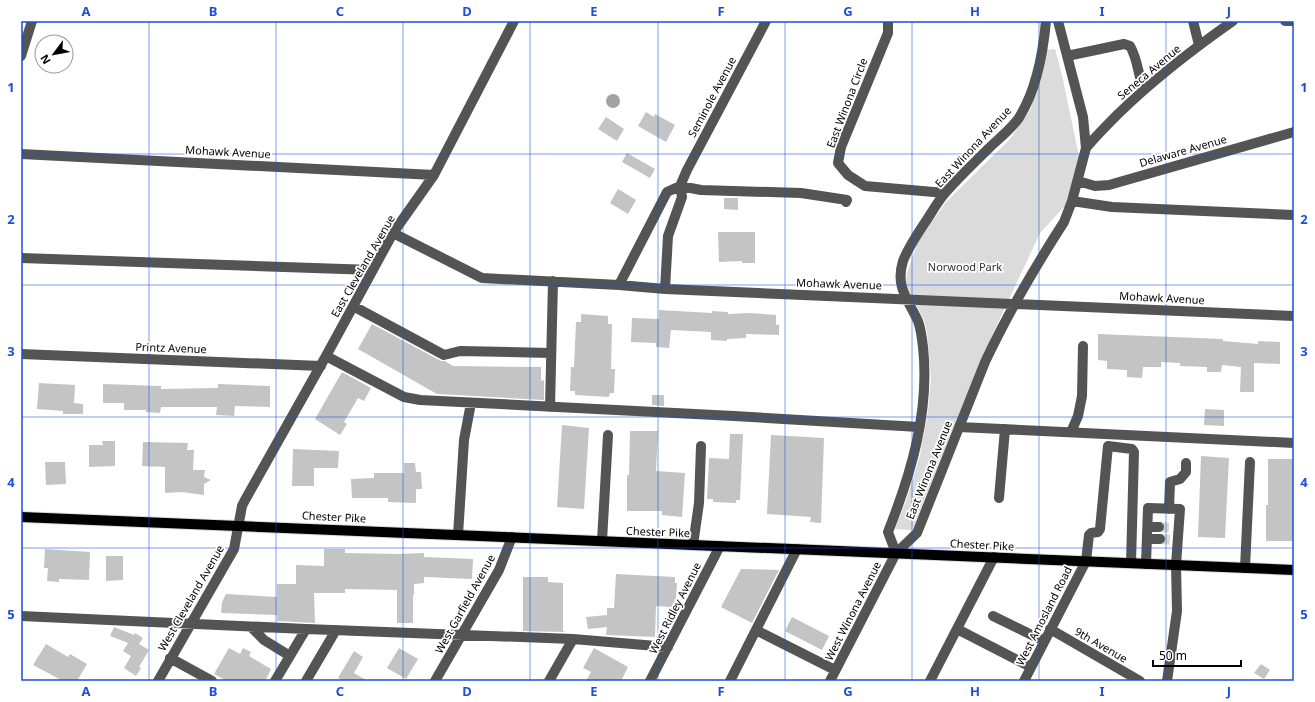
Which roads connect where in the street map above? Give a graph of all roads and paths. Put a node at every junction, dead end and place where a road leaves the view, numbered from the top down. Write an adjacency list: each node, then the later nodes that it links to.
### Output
1 (32, 21): 12 (street)
2 (514, 21): 18 (street, East Cleveland Avenue)
3 (766, 21): 20 (street, Seminole Avenue)
4 (888, 21): 21 (street, East Winona Circle)
5 (1046, 21): 21 (street, East Winona Avenue)
6 (1058, 21): 13 (street, East Winona Avenue)
7 (1193, 21): 11 (street)
8 (1233, 21): 11 (street, Seneca Avenue)
9 (1285, 21): 10 (street)
10 (1294, 21)
11 (1199, 45): 14 (street, Seneca Avenue)
12 (21, 56)
13 (1067, 56): 14 (street); 16 (street, East Winona Avenue)
14 (1144, 90): 16 (street, Seneca Avenue)
15 (1294, 132): 19 (street, Delaware Avenue)
16 (1086, 148): 19 (street, East Winona Avenue)
17 (21, 154): 18 (street, Mohawk Avenue)
18 (434, 175): 25 (street, East Cleveland Avenue)
19 (1078, 181): 22 (street, East Winona Avenue)
20 (680, 186): 23 (street); 29 (street); 30 (street, Seminole Avenue)
21 (945, 193): 31 (street, East Winona Avenue)
22 (1072, 201): 24 (street); 32 (street, East Winona Avenue)
23 (846, 202)
24 (1294, 215)
25 (393, 233): 27 (street, East Cleveland Avenue); 28 (street, Mohawk Avenue)
26 (21, 258): 27 (street)
27 (374, 270): 33 (street, East Cleveland Avenue)
28 (554, 282): 29 (street, Mohawk Avenue); 36 (street)
29 (619, 285): 30 (street, Mohawk Avenue)
30 (665, 289): 31 (street, Mohawk Avenue)
31 (906, 299): 32 (street, Mohawk Avenue); 42 (street, East Winona Avenue)
32 (1015, 303): 34 (street, Mohawk Avenue); 43 (street, East Winona Avenue)
33 (353, 306): 36 (street); 38 (street, East Cleveland Avenue)
34 (1294, 316)
35 (1083, 346): 45 (street)
36 (551, 353): 41 (street)
37 (21, 354): 39 (street, Printz Avenue)
38 (326, 356): 39 (street, East Cleveland Avenue); 40 (street)
39 (321, 366): 56 (street, East Cleveland Avenue)
40 (471, 403): 41 (street); 59 (street)
41 (550, 407): 42 (street)
42 (919, 427): 67 (street, East Winona Avenue)
43 (959, 427): 44 (street); 67 (street, East Winona Avenue)
44 (1005, 429): 45 (street); 53 (street)
45 (1070, 432): 46 (street)
46 (1109, 434): 48 (street); 50 (street)
47 (608, 435): 63 (street)
48 (1294, 443)
49 (701, 446): 64 (street)
50 (1108, 446): 69 (street); 70 (street)
51 (1250, 462): 73 (street)
52 (1186, 463): 54 (street)
53 (999, 498)
54 (1170, 509): 57 (street); 72 (street)
55 (21, 516): 56 (main road, Chester Pike)
56 (239, 525): 59 (main road, Chester Pike); 77 (street, West Cleveland Avenue)
57 (1148, 527): 58 (street); 61 (street)
58 (1159, 528)
59 (458, 535): 60 (main road, Chester Pike)
60 (512, 537): 63 (main road, Chester Pike); 84 (street, West Garfield Avenue)
61 (1147, 539): 62 (street); 71 (street)
62 (1160, 539)
63 (602, 541): 64 (main road, Chester Pike)
64 (693, 545): 65 (main road, Chester Pike)
65 (720, 546): 66 (main road, Chester Pike); 87 (street, West Ridley Avenue)
66 (797, 549): 67 (main road, Chester Pike); 83 (street)
67 (896, 553): 68 (main road, Chester Pike); 91 (street, West Winona Avenue)
68 (994, 557): 69 (main road, Chester Pike); 80 (street)
69 (1086, 561): 70 (main road, Chester Pike); 81 (street, West Amosland Road)
70 (1132, 563): 71 (main road, Chester Pike)
71 (1146, 564): 72 (main road, Chester Pike)
72 (1176, 565): 73 (main road, Chester Pike); 104 (street)
73 (1245, 568): 74 (main road, Chester Pike)
74 (1294, 570)
75 (21, 616): 77 (street)
76 (994, 616): 86 (street)
77 (189, 624): 78 (street); 89 (street, West Cleveland Avenue)
78 (251, 627): 79 (street); 88 (street)
79 (306, 629): 82 (street); 88 (street)
80 (957, 629): 90 (street); 101 (street)
81 (1050, 629): 86 (street, West Amosland Road); 103 (street, 9th Avenue)
82 (336, 630): 84 (street); 95 (street)
83 (756, 630): 91 (street); 99 (street)
84 (461, 635): 85 (street); 96 (street, West Garfield Avenue)
85 (573, 638): 87 (street); 97 (street)
86 (1044, 641): 90 (street, West Amosland Road)
87 (668, 647): 98 (street, West Ridley Avenue)
88 (290, 656): 94 (street)
89 (170, 658): 92 (street, West Cleveland Avenue); 93 (street)
90 (1031, 667): 102 (street, West Amosland Road)
91 (836, 670): 100 (street, West Winona Avenue)
92 (158, 681)
93 (212, 681)
94 (276, 681)
95 (306, 681)
96 (435, 681)
97 (548, 681)
98 (650, 681)
99 (730, 681)
100 (830, 681)
101 (930, 681)
102 (1024, 681)
103 (1140, 681)
104 (1167, 681)

